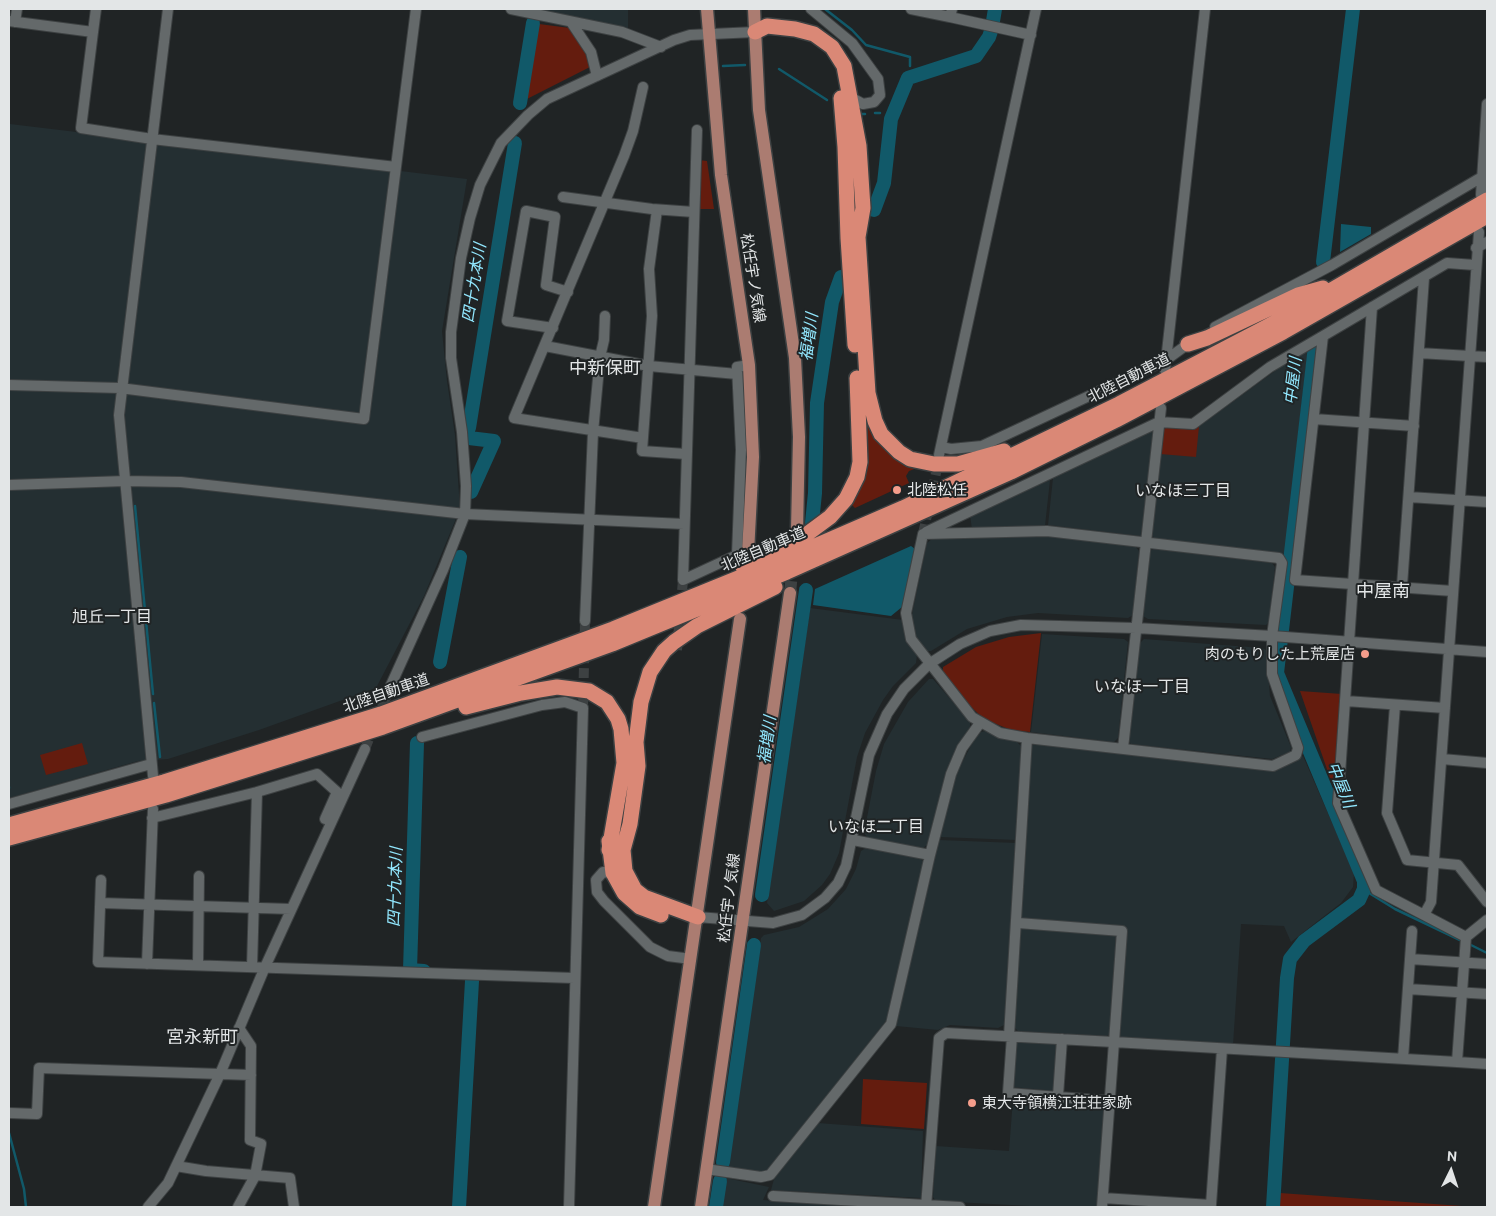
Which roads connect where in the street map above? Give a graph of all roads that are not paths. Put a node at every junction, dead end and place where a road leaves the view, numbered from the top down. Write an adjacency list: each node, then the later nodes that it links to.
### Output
1 (17, 9): 13 (street)
2 (96, 9): 15 (street)
3 (168, 9): 26 (street)
4 (416, 9): 27 (street)
5 (511, 9): 14 (street)
6 (707, 9): 17 (main road, 松任宇ノ気線)
7 (754, 9): 16 (main road, 松任宇ノ気線)
8 (811, 9): 22 (street)
9 (911, 9): 12 (street)
10 (1036, 9): 18 (street)
11 (1206, 9): 55 (street)
12 (951, 13): 18 (street)
13 (12, 22): 15 (street)
14 (572, 22): 19 (street); 20 (street)
15 (93, 32): 26 (street)
16 (755, 32): 17 (street); 22 (highway); 24 (highway); 77 (main road, 松任宇ノ気線)
17 (707, 34): 19 (street); 54 (main road, 松任宇ノ気線)
18 (1031, 35): 55 (street)
19 (661, 48): 20 (street)
20 (597, 76): 74 (street)
21 (643, 87): 31 (street)
22 (850, 97): 24 (highway)
23 (1487, 104): 28 (street)
24 (847, 120): 36 (highway)
25 (697, 130): 33 (street)
26 (152, 139): 27 (street); 60 (street)
27 (396, 167): 60 (street)
28 (1484, 176): 30 (street); 47 (street)
29 (563, 197): 31 (street)
30 (1484, 198): 41 (highway, 北陸自動車道)
31 (605, 203): 32 (street); 42 (street)
32 (657, 210): 33 (street); 56 (street)
33 (694, 212): 57 (street)
34 (1487, 216): 78 (highway, 北陸自動車道)
35 (1479, 232): 38 (street)
36 (853, 238): 53 (highway); 89 (highway)
37 (1487, 242): 38 (street)
38 (1476, 248): 39 (street)
39 (1475, 266): 40 (street); 50 (street)
40 (1424, 278): 43 (street); 49 (street)
41 (1349, 281): 47 (highway); 53 (highway, 北陸自動車道)
42 (568, 292): 45 (street); 45 (street)
43 (1372, 307): 46 (street); 64 (street)
44 (605, 316): 51 (street)
45 (553, 328): 48 (street)
46 (1323, 336): 62 (street); 63 (street)
47 (1188, 344): 55 (street)
48 (545, 346): 51 (street); 66 (street)
49 (1419, 353): 50 (street); 65 (street)
50 (1469, 356): 52 (street); 72 (street)
51 (600, 357): 56 (street); 66 (street)
52 (1487, 358)
53 (1205, 359): 89 (highway, 北陸自動車道)
54 (749, 365): 58 (street); 81 (main road, 松任宇ノ気線)
55 (1165, 365)
56 (649, 366): 57 (street); 67 (street)
57 (689, 372): 58 (street); 68 (street)
58 (737, 374): 76 (street)
59 (9, 385): 60 (street)
60 (120, 388): 69 (street)
61 (1161, 408): 63 (street)
62 (1314, 419): 64 (street); 82 (street)
63 (1159, 422): 79 (street); 80 (street)
64 (1365, 422): 65 (street); 82 (street)
65 (1414, 426): 71 (street)
66 (593, 432): 67 (street); 75 (street)
67 (643, 438): 68 (street)
68 (686, 454): 76 (street)
69 (125, 481): 70 (street); 74 (street); 108 (street)
70 (9, 485)
71 (1409, 497): 72 (street); 83 (street)
72 (1459, 500): 73 (street); 84 (street)
73 (1487, 502)
74 (465, 514): 75 (street); 95 (street)
75 (588, 521): 76 (street); 87 (street)
76 (684, 524)
77 (797, 530)
78 (882, 530): 102 (highway); 105 (highway, 北陸自動車道)
79 (923, 534): 80 (street); 94 (street)
80 (1145, 542): 88 (street); 90 (street)
81 (748, 553)
82 (1354, 584): 83 (street); 91 (street)
83 (1402, 586): 84 (street)
84 (1453, 590): 92 (street)
85 (790, 593): 131 (main road, 松任宇ノ気線)
86 (740, 619): 129 (main road, 松任宇ノ気線)
87 (585, 621)
88 (1136, 628): 90 (street); 94 (street); 103 (street)
89 (613, 630): 112 (highway, 北陸自動車道)
90 (1275, 636): 91 (street); 103 (street)
91 (1351, 642): 92 (street); 96 (street)
92 (1448, 649): 93 (street); 98 (street)
93 (1487, 652)
94 (929, 664): 99 (street); 114 (street)
95 (386, 696)
96 (1346, 701): 97 (street); 128 (street)
97 (1394, 705): 98 (street); 118 (street)
98 (1445, 708): 106 (street)
99 (980, 723): 101 (street); 116 (street)
100 (422, 737): 143 (street)
101 (1027, 738): 103 (street); 132 (street)
102 (629, 741): 105 (highway); 115 (highway); 115 (highway)
103 (1123, 748)
104 (365, 749): 117 (street)
105 (311, 751): 113 (highway, 北陸自動車道)
106 (1442, 759): 107 (street); 118 (street)
107 (1487, 763)
108 (151, 764): 109 (street); 111 (street)
109 (153, 776)
110 (257, 792): 117 (street); 124 (street); 126 (street)
111 (9, 804)
112 (9, 825)
113 (9, 838)
114 (853, 840): 116 (street); 131 (street)
115 (616, 850): 119 (highway); 129 (highway)
116 (930, 855): 161 (street)
117 (315, 857): 127 (street)
118 (1434, 863): 122 (street); 128 (street)
119 (613, 873): 129 (highway); 135 (street)
120 (200, 876): 125 (street)
121 (102, 880): 123 (street)
122 (1487, 902)
123 (101, 904): 124 (street); 138 (street)
124 (149, 905): 125 (street); 138 (street)
125 (198, 906): 126 (street); 140 (street)
126 (253, 908): 127 (street); 141 (street)
127 (291, 909): 142 (street)
128 (1424, 915): 134 (street)
129 (698, 917): 131 (street); 135 (main road, 松任宇ノ気線)
130 (1487, 920): 134 (street)
131 (742, 922): 161 (main road, 松任宇ノ気線)
132 (1018, 923): 148 (street); 150 (street)
133 (1412, 932): 136 (street)
134 (1466, 937): 137 (street)
135 (691, 959): 170 (main road, 松任宇ノ気線)
136 (1410, 959): 137 (street); 144 (street)
137 (1463, 962): 139 (street); 145 (street)
138 (147, 964): 140 (street)
139 (1487, 964)
140 (198, 965): 141 (street)
141 (252, 967): 142 (street)
142 (266, 967): 143 (street); 147 (street)
143 (574, 978): 169 (street)
144 (1408, 989): 145 (street); 152 (street)
145 (1462, 993): 146 (street); 153 (street)
146 (1487, 994)
147 (239, 1028): 155 (street); 156 (street)
148 (1011, 1036): 149 (street); 157 (street); 165 (street)
149 (1062, 1039): 150 (street); 157 (street)
150 (1114, 1042): 151 (street); 158 (street)
151 (1222, 1049): 152 (street); 164 (street)
152 (1403, 1059): 153 (street)
153 (1457, 1062): 154 (street)
154 (1487, 1064)
155 (220, 1074): 156 (street); 159 (street); 160 (street)
156 (251, 1075): 162 (street)
157 (1058, 1096): 158 (street)
158 (1110, 1101): 164 (street)
159 (9, 1113)
160 (176, 1166): 162 (street); 166 (street)
161 (706, 1169): 171 (main road, 松任宇ノ気線)
162 (255, 1176): 167 (street); 168 (street)
163 (773, 1196): 165 (street)
164 (1103, 1203)
165 (926, 1206): 172 (street)
166 (151, 1207)
167 (238, 1207)
168 (294, 1207)
169 (569, 1207)
170 (654, 1207)
171 (701, 1207)
172 (960, 1207)

